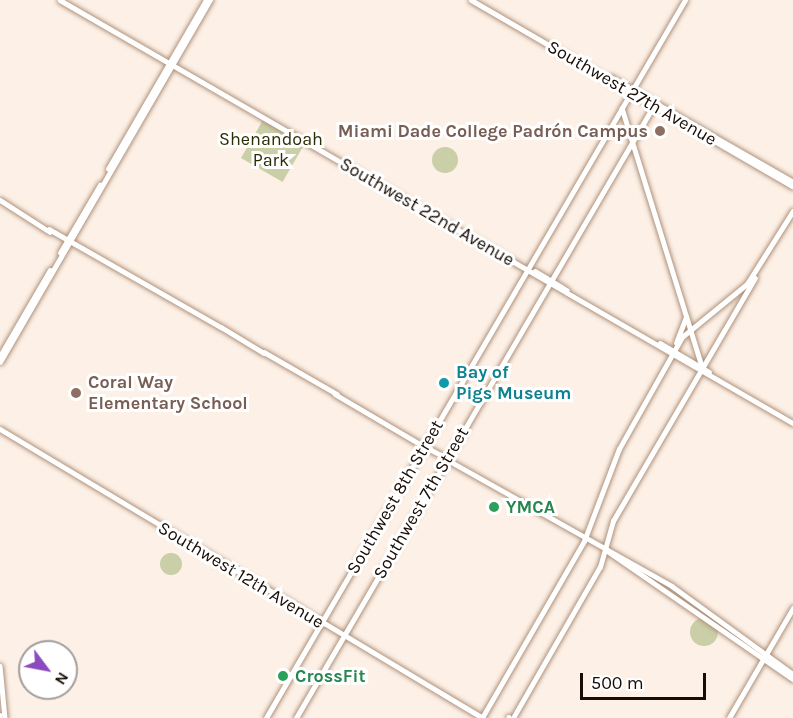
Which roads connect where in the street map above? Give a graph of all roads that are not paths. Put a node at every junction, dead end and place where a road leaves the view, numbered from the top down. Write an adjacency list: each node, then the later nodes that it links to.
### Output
1 (60, 0): 8 (main road, Southwest 22nd Avenue)
2 (66, 0): 8 (main road, Southwest 22nd Avenue)
3 (208, 0): 9 (main road)
4 (471, 0): 7 (highway, Southwest 27th Avenue)
5 (476, 0): 7 (highway, Southwest 27th Avenue)
6 (685, 0): 10 (main road, Southwest 8th Street)
7 (498, 14): 10 (highway, Southwest 27th Avenue)
8 (113, 29): 9 (main road, Southwest 22nd Avenue)
9 (172, 63): 20 (main road); 21 (main road, Southwest 22nd Avenue)
10 (632, 92): 11 (highway, Southwest 27th Avenue); 12 (main road, Southwest 8th Street)
11 (654, 104): 13 (main road, Southwest 7th Street); 16 (highway, Southwest 27th Avenue)
12 (623, 106): 13 (main road); 21 (main road, Southwest 8th Street)
13 (633, 140): 14 (main road, Southwest 7th Street); 15 (main road)
14 (628, 148): 15 (main road); 22 (main road, Southwest 7th Street)
15 (637, 154): 24 (main road)
16 (793, 184)
17 (0, 201): 20 (main road)
18 (793, 211): 19 (main road)
19 (779, 236): 23 (main road); 25 (main road)
20 (69, 241): 30 (main road); 31 (main road); 36 (main road)
21 (529, 270): 22 (main road, Southwest 22nd Avenue); 36 (main road, Southwest 8th Street)
22 (550, 282): 28 (main road, Southwest 22nd Avenue); 37 (main road, Southwest 7th Street)
23 (733, 297): 25 (main road); 26 (main road)
24 (686, 317): 26 (main road); 27 (main road)
25 (727, 325): 33 (main road)
26 (688, 330): 27 (main road); 28 (main road); 29 (main road)
27 (679, 336): 28 (main road)
28 (673, 351): 32 (main road, Southwest 22nd Avenue); 33 (main road, Southwest 22nd Avenue); 38 (main road)
29 (696, 351): 32 (main road); 33 (main road)
30 (0, 356)
31 (0, 362)
32 (694, 362): 33 (main road, Southwest 22nd Avenue)
33 (701, 369): 34 (main road); 39 (main road)
34 (793, 423)
35 (0, 429): 43 (main road, Southwest 12th Avenue)
36 (425, 447): 37 (main road); 43 (main road, Southwest 8th Street)
37 (446, 459): 38 (main road); 44 (main road, Southwest 7th Street)
38 (582, 537): 39 (main road); 51 (main road)
39 (606, 550): 40 (main road); 41 (main road); 45 (main road)
40 (610, 555): 41 (main road); 45 (main road)
41 (602, 563): 52 (main road)
42 (793, 608): 45 (main road)
43 (322, 623): 44 (main road, Southwest 12th Avenue); 49 (main road, Southwest 8th Street)
44 (344, 635): 50 (main road, Southwest 7th Street); 51 (main road, Southwest 12th Avenue)
45 (764, 659): 47 (main road); 53 (main road)
46 (0, 666): 48 (main road)
47 (793, 676)
48 (2, 717)
49 (266, 718)
50 (296, 718)
51 (482, 718)
52 (510, 718)
53 (729, 718)

